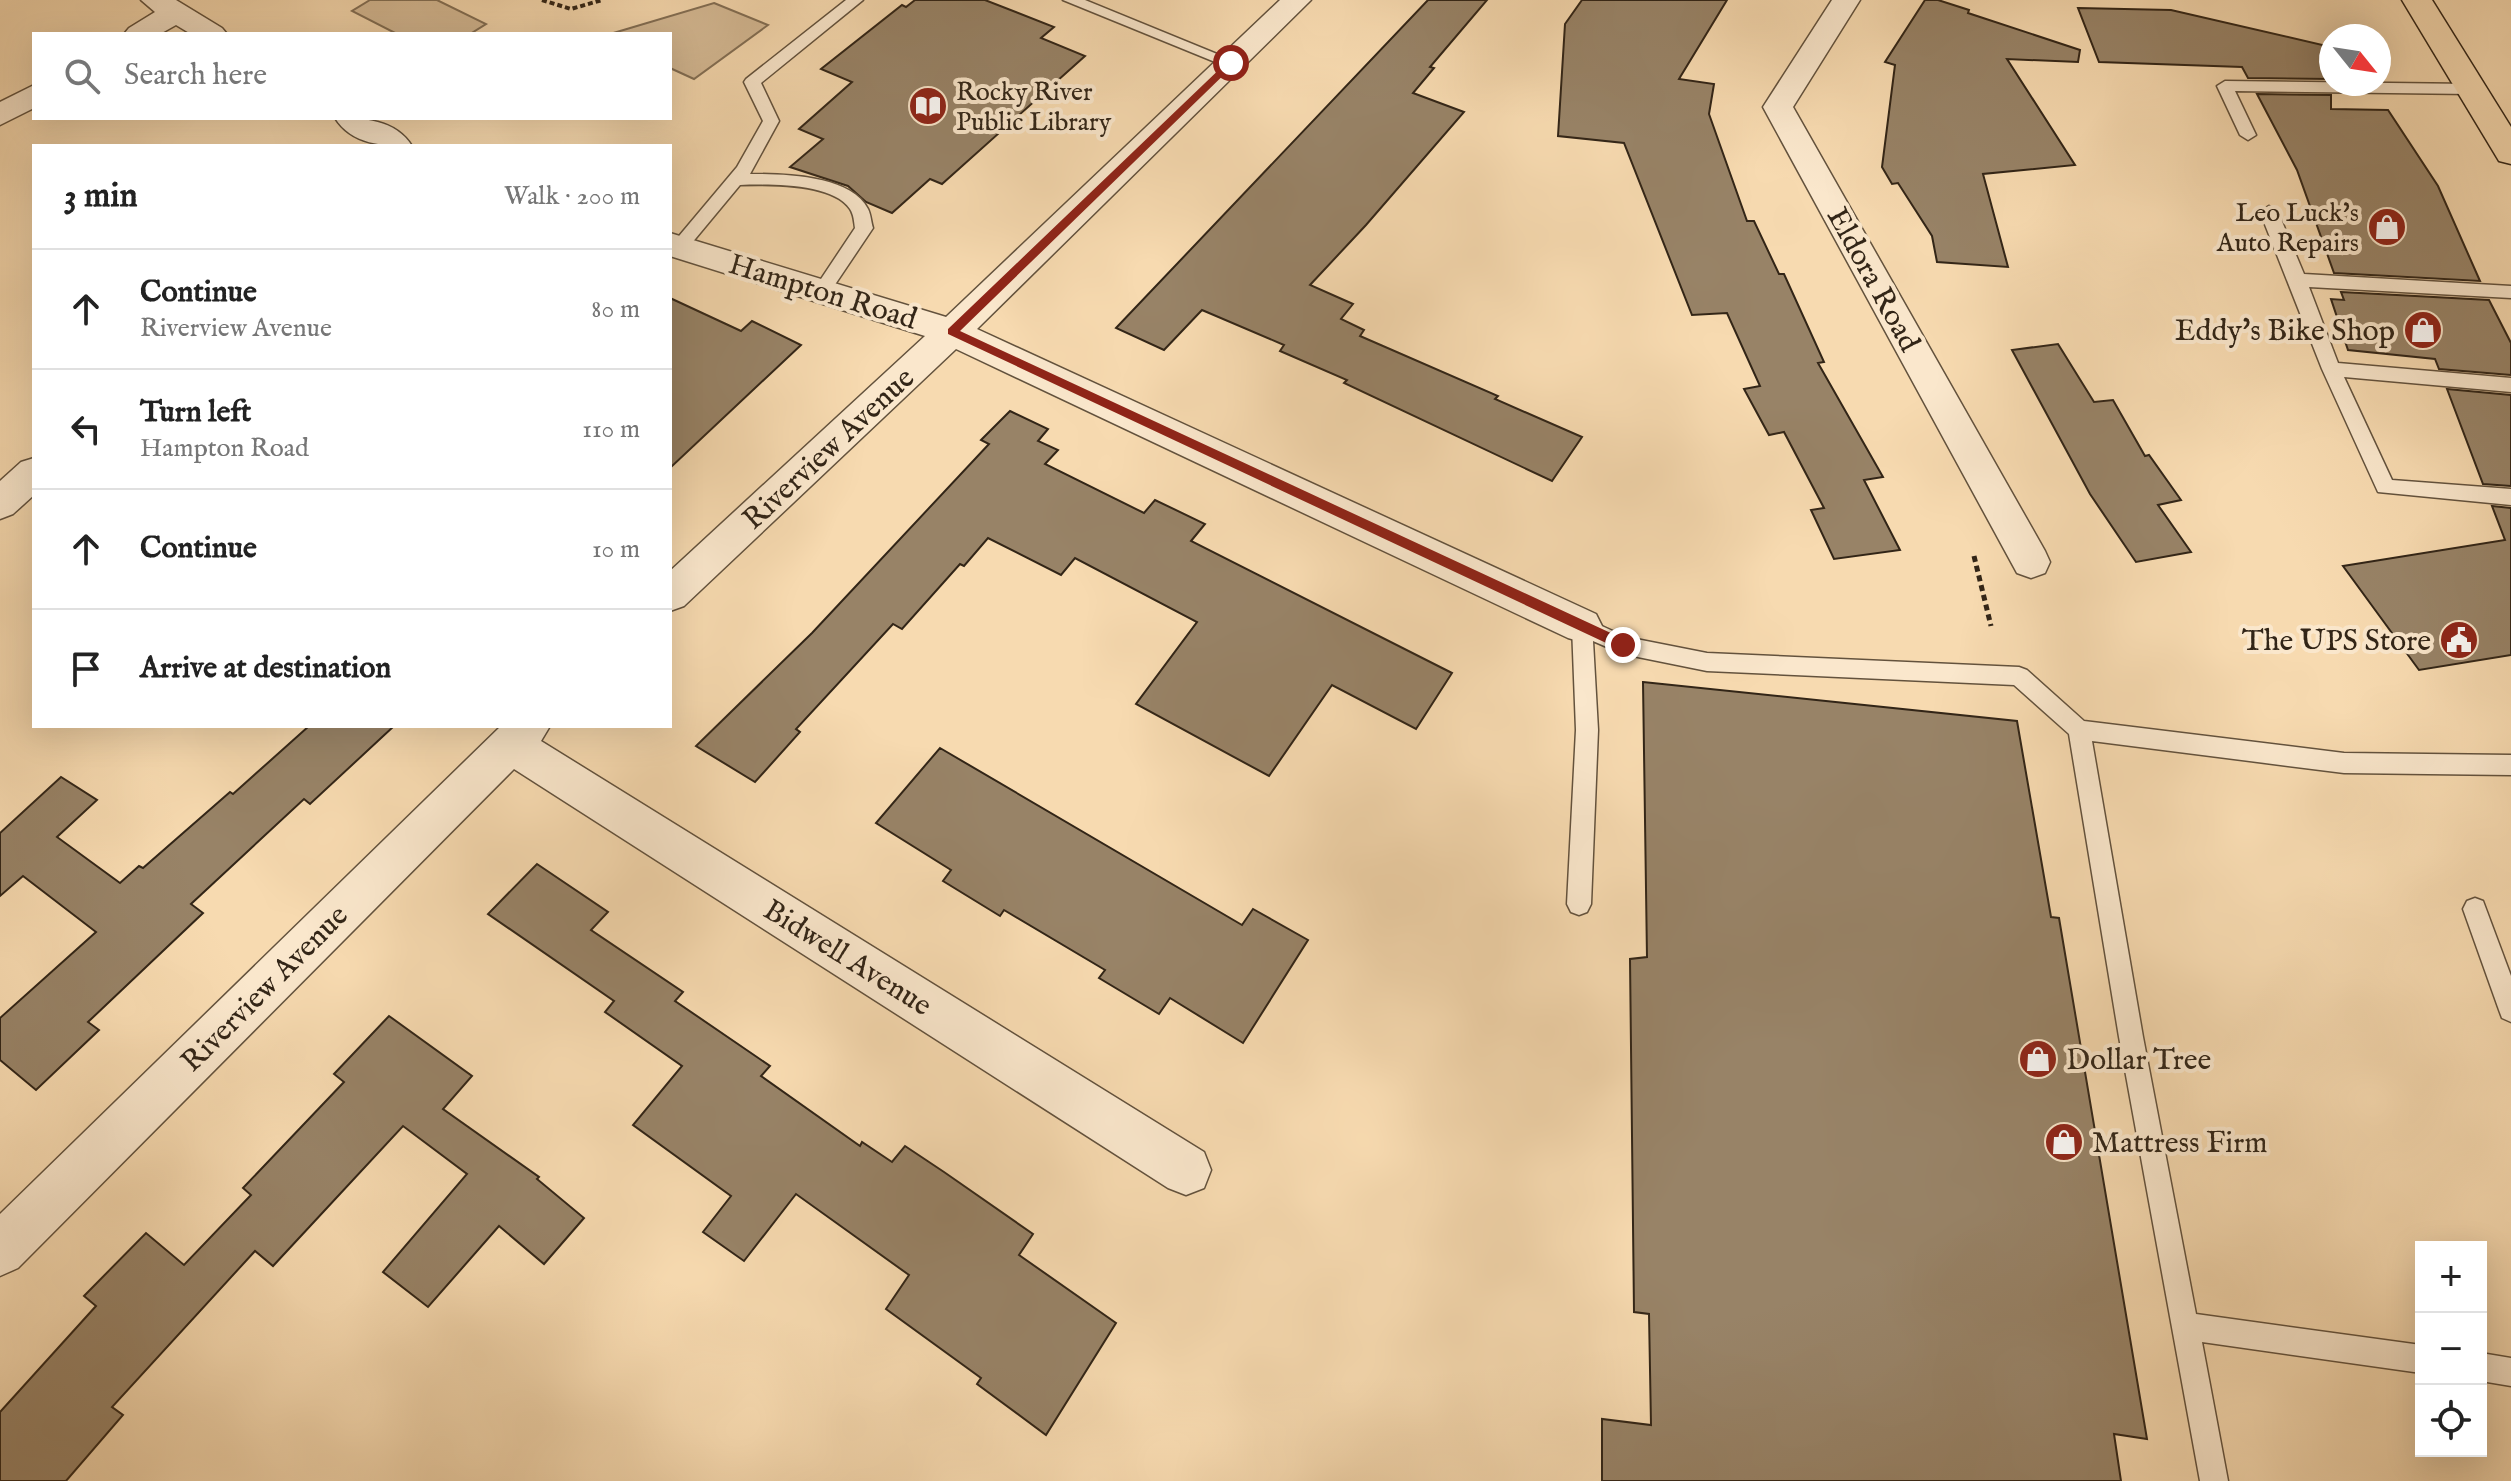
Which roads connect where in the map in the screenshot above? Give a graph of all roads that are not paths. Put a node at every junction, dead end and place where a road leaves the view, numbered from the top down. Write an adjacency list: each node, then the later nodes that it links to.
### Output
1 (855, 0): 17 (lane)
2 (1071, 0): 9 (lane)
3 (1297, 0): 9 (street, Riverview Avenue)
4 (1846, 0): 29 (street, Eldora Road)
5 (2417, 0): 10 (main road)
6 (166, 6): 7 (street); 8 (street)
7 (141, 32)
8 (209, 32)
9 (1231, 63): 23 (street, Riverview Avenue)
10 (2472, 89): 14 (lane); 16 (main road)
11 (32, 96): 12 (street)
12 (0, 115)
13 (353, 120): 15 (street)
14 (2248, 135)
15 (393, 144)
16 (2511, 153)
17 (736, 180): 19 (lane); 21 (lane)
18 (2269, 212): 20 (lane)
19 (675, 245): 21 (street, Hampton Road)
20 (2298, 280): 22 (lane); 24 (lane)
21 (822, 291): 23 (street, Hampton Road)
22 (2511, 292)
23 (952, 332): 30 (street, Riverview Avenue); 31 (street, Hampton Road)
24 (2331, 369): 25 (lane); 27 (lane)
25 (2511, 385)
26 (32, 474): 28 (street)
27 (2511, 497)
28 (0, 504)
29 (2031, 562)
30 (672, 593)
31 (1582, 626): 32 (lane); 35 (lane)
32 (2079, 730): 34 (lane); 40 (lane)
33 (520, 735): 38 (street, Bidwell Avenue); 39 (street, Riverview Avenue)
34 (2511, 765)
35 (1579, 904)
36 (2475, 909): 37 (lane)
37 (2511, 1010)
38 (1186, 1170)
39 (0, 1250)
40 (2187, 1326): 41 (lane); 44 (lane)
41 (2415, 1358)
42 (2487, 1368): 43 (lane)
43 (2511, 1372)
44 (2214, 1481)

